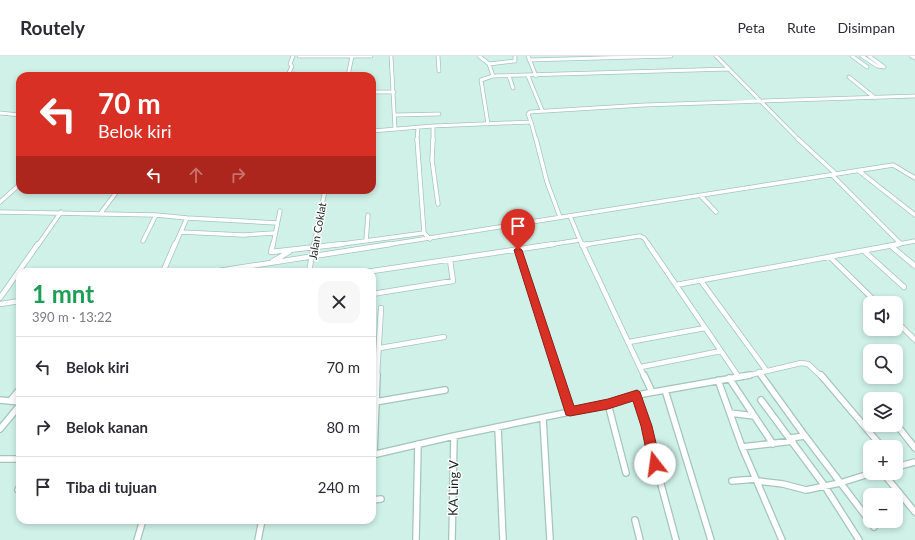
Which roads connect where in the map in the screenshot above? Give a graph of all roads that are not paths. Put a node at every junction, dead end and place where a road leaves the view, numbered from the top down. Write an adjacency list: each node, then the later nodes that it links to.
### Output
1 (293, 56): 23 (street)
2 (299, 56): 3 (street)
3 (352, 56): 4 (street); 24 (street)
4 (371, 56)
5 (391, 56): 32 (street)
6 (438, 56): 22 (street)
7 (479, 56): 19 (street)
8 (514, 56): 19 (street)
9 (528, 56): 18 (street)
10 (671, 56): 16 (street)
11 (716, 56): 21 (street)
12 (852, 56): 20 (street)
13 (862, 56): 14 (street)
14 (869, 56)
15 (911, 56): 17 (street)
16 (621, 57): 18 (street)
17 (915, 58)
18 (529, 60): 28 (street)
19 (489, 64): 25 (street)
20 (867, 67)
21 (729, 69): 28 (street); 35 (street)
22 (439, 71)
23 (289, 72)
24 (349, 72)
25 (493, 76): 26 (street); 42 (street)
26 (509, 76): 27 (street); 30 (street)
27 (528, 76): 28 (street); 36 (street)
28 (536, 76)
29 (849, 77): 34 (street)
30 (513, 88)
31 (376, 92): 32 (street)
32 (394, 92): 40 (street)
33 (915, 96): 34 (street)
34 (875, 98): 35 (street)
35 (761, 101): 36 (street); 48 (street)
36 (542, 110): 41 (street)
37 (1, 114): 39 (street)
38 (439, 114): 40 (street)
39 (16, 115)
40 (395, 115): 45 (street)
41 (531, 122): 42 (street); 66 (street)
42 (488, 124): 43 (street)
43 (433, 126): 44 (street); 55 (street)
44 (418, 127): 45 (street); 70 (street)
45 (395, 129): 46 (street)
46 (376, 131)
47 (859, 171): 48 (street); 49 (street); 63 (street)
48 (834, 174): 53 (street); 76 (street)
49 (915, 178)
50 (16, 188): 54 (street)
51 (115, 194): 60 (street)
52 (324, 194): 78 (street, Jalan Coklat)
53 (701, 196): 59 (street); 64 (street)
54 (0, 202)
55 (438, 204)
56 (280, 211): 67 (street)
57 (0, 212): 58 (street)
58 (61, 212): 60 (street); 86 (street)
59 (716, 212)
60 (100, 214): 61 (street)
61 (156, 215): 65 (street); 72 (street)
62 (368, 215): 74 (street)
63 (915, 215)
64 (570, 216): 66 (street); 75 (street)
65 (187, 218): 67 (street); 68 (street)
66 (560, 218): 71 (street)
67 (277, 223): 69 (street)
68 (181, 232): 69 (street); 87 (street)
69 (274, 233): 80 (street)
70 (424, 233): 71 (street); 74 (street)
71 (430, 239): 82 (street)
72 (143, 240)
73 (915, 240): 76 (street)
74 (366, 241): 78 (street)
75 (581, 242): 79 (street); 94 (street); 106 (street)
76 (900, 243): 77 (street)
77 (890, 246): 81 (street); 85 (street)
78 (314, 248): 80 (street); 82 (street, Jalan Coklat)
79 (518, 250): 84 (street); 128 (street)
80 (290, 251): 88 (street)
81 (864, 251): 83 (street); 95 (street)
82 (312, 257): 89 (street); 90 (street, Jalan Coklat)
83 (830, 257): 93 (street); 97 (street)
84 (450, 260): 91 (street); 96 (street)
85 (915, 266)
86 (21, 268)
87 (164, 268)
88 (234, 268)
89 (237, 268)
90 (310, 268)
91 (376, 271)
92 (16, 275): 98 (street)
93 (701, 280): 94 (street); 110 (street)
94 (676, 285): 102 (street)
95 (904, 287)
96 (376, 293)
97 (870, 296)
98 (0, 298)
99 (16, 302): 100 (street)
100 (0, 304)
101 (381, 308): 107 (street)
102 (704, 328): 106 (street); 108 (street)
103 (903, 328): 105 (street)
104 (444, 337): 107 (street)
105 (915, 340)
106 (629, 342): 109 (street)
107 (380, 348): 117 (street)
108 (721, 351): 109 (street); 112 (street)
109 (641, 367): 118 (street)
110 (766, 370): 111 (street); 138 (street)
111 (759, 372): 112 (street); 136 (street)
112 (738, 376): 113 (street)
113 (729, 378): 114 (street); 130 (street)
114 (718, 380): 116 (street); 129 (street)
115 (445, 390): 125 (street)
116 (665, 390): 118 (street); 170 (street)
117 (376, 391)
118 (652, 392): 120 (street)
119 (16, 394): 123 (street)
120 (637, 395): 126 (street); 169 (street)
121 (0, 400): 123 (street)
122 (761, 400): 137 (street)
123 (10, 401): 124 (street)
124 (16, 402)
125 (376, 402)
126 (608, 404): 128 (street); 148 (street)
127 (16, 410): 133 (street)
128 (570, 411): 131 (street)
129 (730, 413): 130 (street); 141 (street)
130 (754, 416): 140 (street)
131 (542, 419): 132 (street); 167 (street)
132 (498, 428): 135 (street); 166 (street)
133 (0, 429)
134 (902, 432): 142 (street)
135 (454, 436): 139 (street); 165 (street, KA Ling V)
136 (805, 436): 137 (street); 153 (street)
137 (791, 440): 140 (street); 154 (street)
138 (876, 440)
139 (418, 444): 143 (street); 164 (street)
140 (773, 444): 141 (street)
141 (742, 447): 150 (street)
142 (915, 448)
143 (376, 454)
144 (0, 459): 145 (street)
145 (16, 459)
146 (915, 462): 147 (street)
147 (903, 465)
148 (626, 473)
149 (863, 476): 153 (street)
150 (757, 480): 152 (street); 154 (street); 171 (street)
151 (889, 480): 157 (street)
152 (732, 481)
153 (840, 483): 154 (street); 158 (street)
154 (824, 485): 172 (street)
155 (380, 499): 156 (street)
156 (376, 500)
157 (915, 512)
158 (863, 513)
159 (635, 520): 168 (street)
160 (142, 524): 162 (street)
161 (261, 524): 163 (street)
162 (137, 540)
163 (258, 540)
164 (416, 540)
165 (452, 540)
166 (503, 540)
167 (550, 540)
168 (640, 540)
169 (676, 540)
170 (711, 540)
171 (782, 540)
172 (859, 540)

